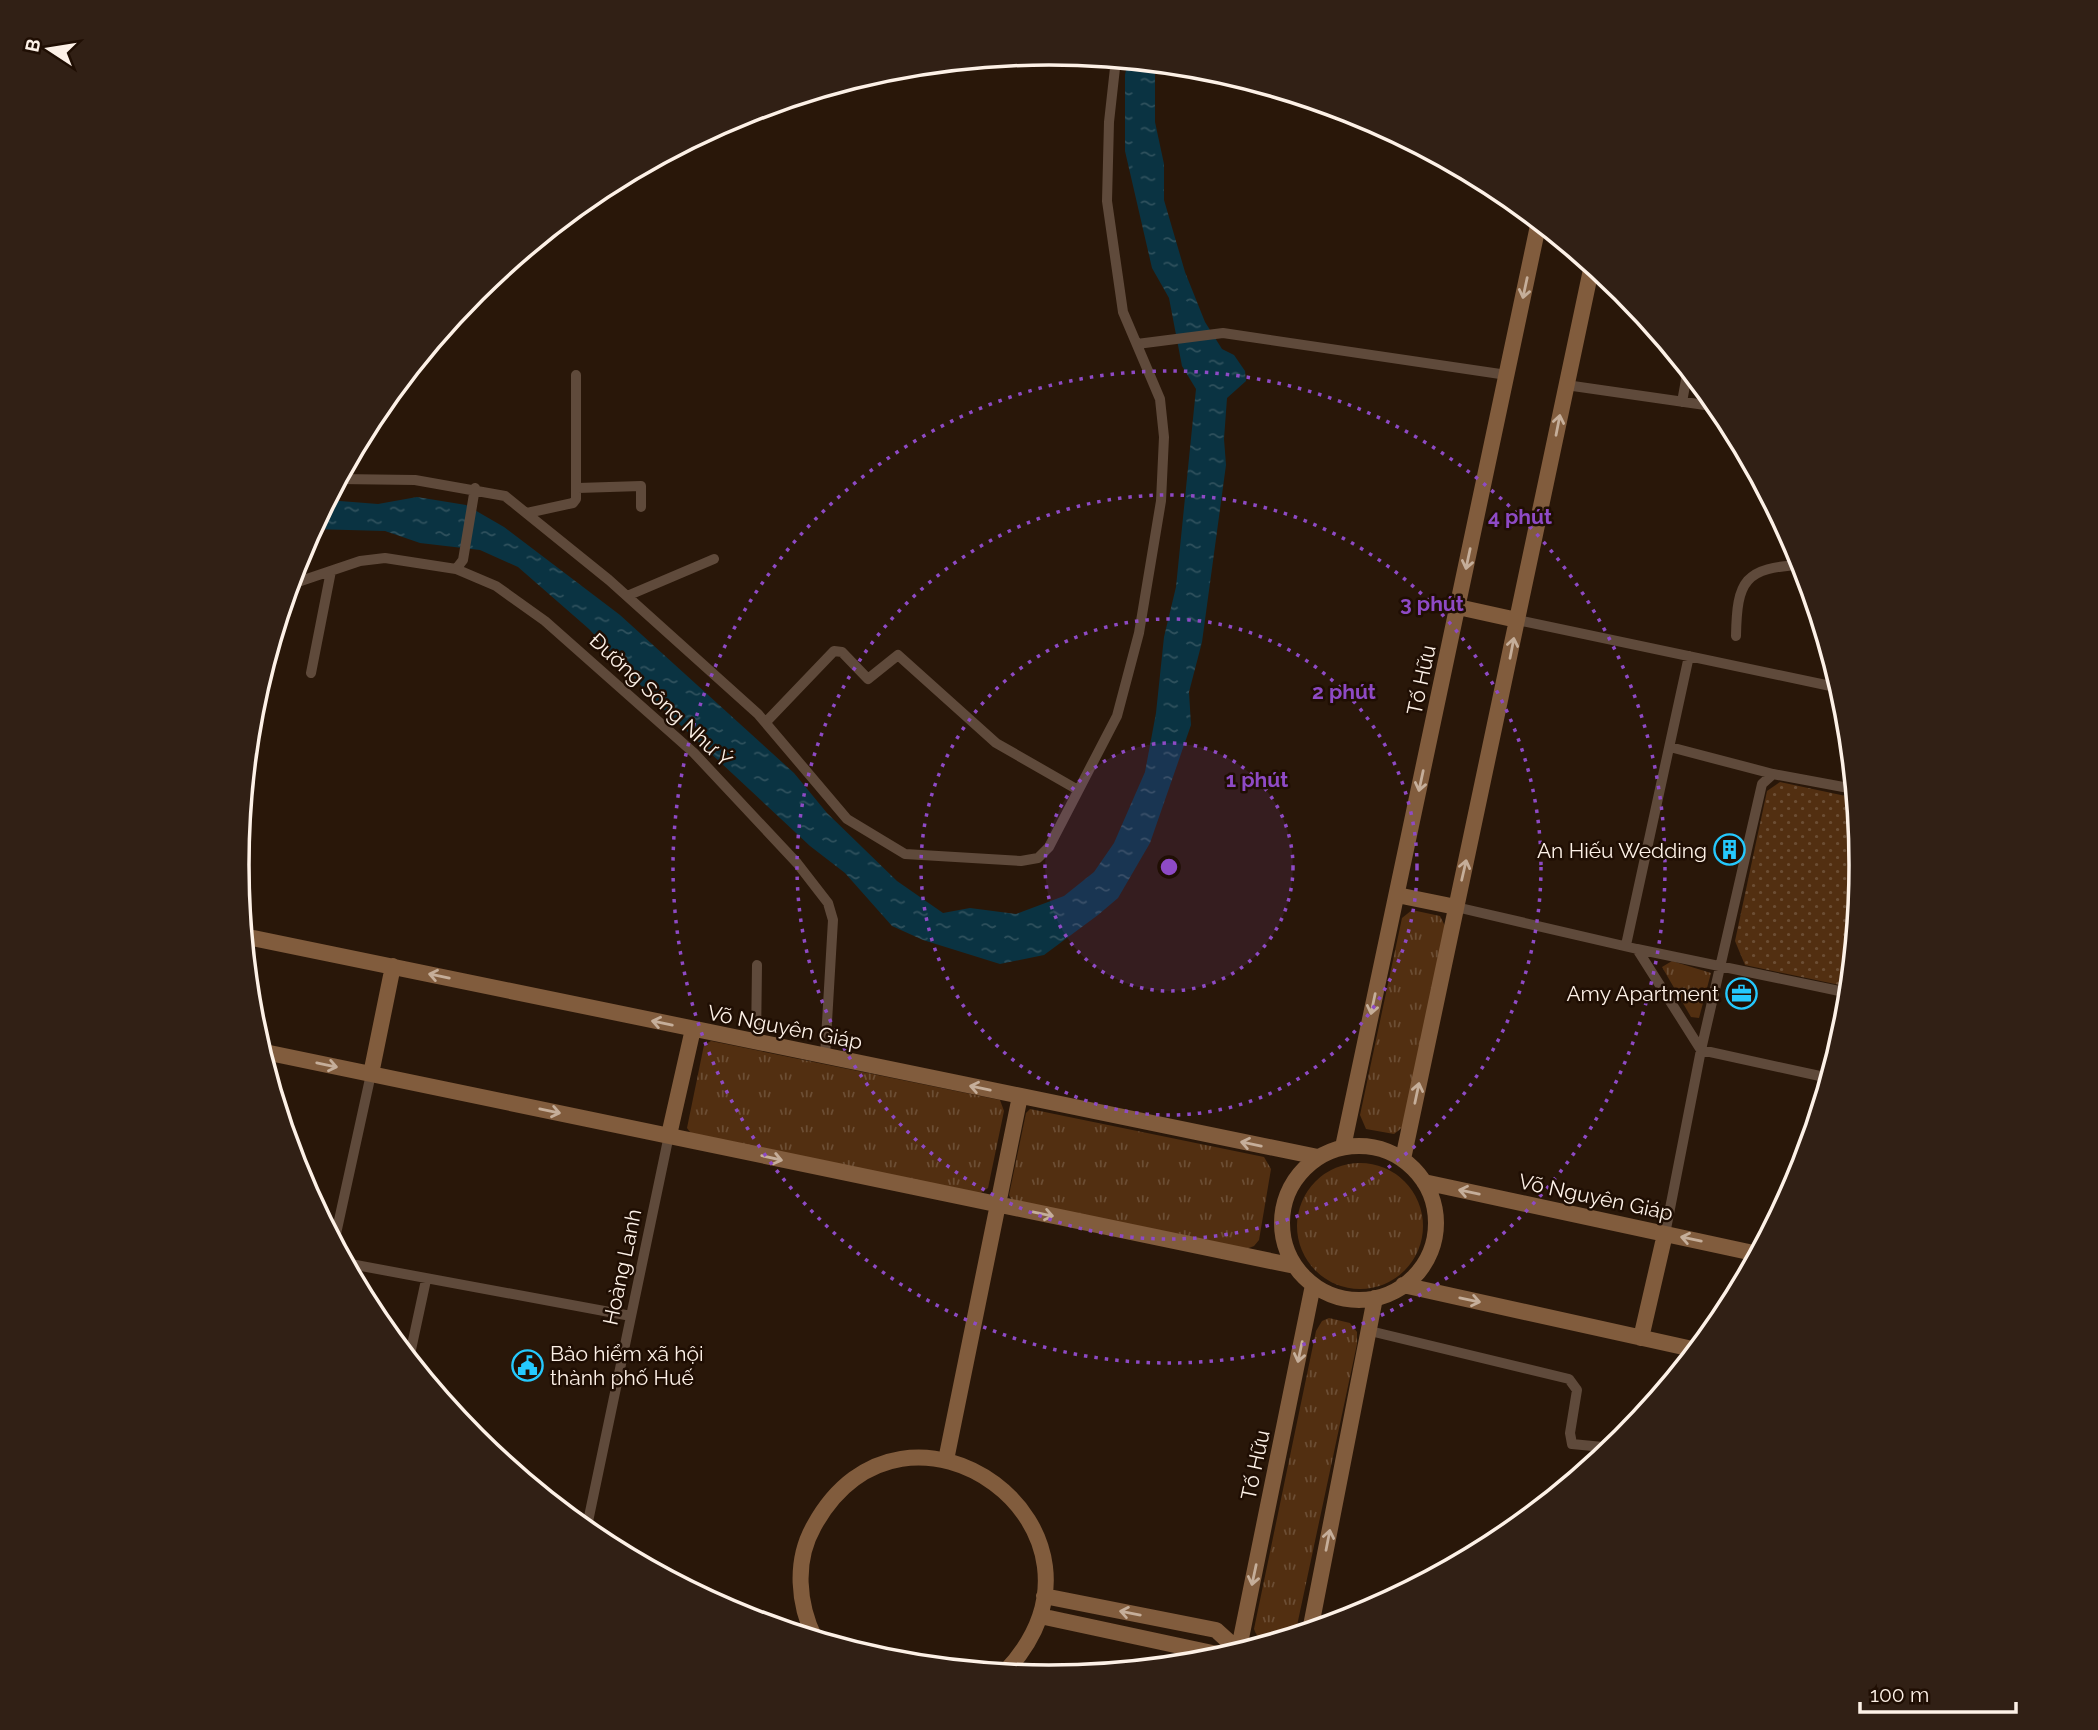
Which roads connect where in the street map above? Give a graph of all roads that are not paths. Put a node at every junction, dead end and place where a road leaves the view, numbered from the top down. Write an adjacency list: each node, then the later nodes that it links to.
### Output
1 (1115, 68): 4 (street)
2 (1537, 231): 6 (street, Tố Hữu, one-way to 6)
3 (1590, 275): 8 (street)
4 (1137, 344): 6 (street); 32 (street)
5 (576, 375): 12 (street)
6 (1507, 375): 22 (street, Tố Hữu, one-way to 22)
7 (1686, 381): 9 (street)
8 (1566, 385): 9 (street); 23 (street, one-way to 8)
9 (1682, 402): 10 (street)
10 (1703, 405)
11 (348, 479): 13 (street)
12 (578, 488): 14 (street); 15 (street)
13 (476, 493): 15 (street); 17 (street)
14 (641, 507)
15 (527, 513): 21 (street)
16 (714, 559): 21 (street)
17 (460, 564): 19 (street, Đường Sông Như Ý); 45 (street, Đường Sông Như Ý)
18 (1791, 566): 24 (street)
19 (331, 571): 20 (street, Đường Sông Như Ý); 26 (street)
20 (302, 581)
21 (627, 596): 28 (street)
22 (1458, 607): 23 (street); 33 (street, Tố Hữu, one-way to 33)
23 (1517, 620): 25 (street); 34 (street, one-way to 23)
24 (1736, 636)
25 (1689, 656): 27 (street); 29 (street)
26 (311, 673)
27 (1828, 686)
28 (766, 722): 32 (street); 32 (street)
29 (1670, 747): 30 (street); 36 (street)
30 (1773, 774): 31 (street); 38 (street)
31 (1845, 788)
32 (1078, 790)
33 (1396, 895): 34 (street); 50 (street, Tố Hữu, one-way to 50)
34 (1456, 907): 36 (street); 52 (street, one-way to 34)
35 (252, 938): 39 (street, Võ Nguyên Giáp)
36 (1631, 947): 38 (street); 43 (street)
37 (757, 965): 42 (street)
38 (1721, 965): 40 (street); 43 (street)
39 (393, 966): 41 (street, Võ Nguyên Giáp, one-way to 39); 46 (street)
40 (1839, 991)
41 (692, 1029): 42 (street, Võ Nguyên Giáp); 49 (street)
42 (756, 1042): 45 (street, Võ Nguyên Giáp)
43 (1701, 1051): 47 (street); 56 (street)
44 (272, 1053): 46 (street, one-way to 46)
45 (825, 1056): 48 (street, Võ Nguyên Giáp, one-way to 45)
46 (371, 1074): 49 (street, one-way to 49); 55 (street)
47 (1821, 1076)
48 (1020, 1096): 51 (street, Võ Nguyên Giáp, one-way to 48); 54 (street)
49 (669, 1135): 54 (street, one-way to 54); 64 (street, Hoàng Lanh)
50 (1343, 1147): 51 (street); 52 (street)
51 (1318, 1157): 59 (street)
52 (1403, 1159): 53 (street)
53 (1424, 1182): 56 (street, Võ Nguyên Giáp, one-way to 53); 62 (street)
54 (998, 1205): 59 (street, one-way to 59); 70 (street)
55 (337, 1230)
56 (1665, 1234): 57 (street, Võ Nguyên Giáp, one-way to 56); 66 (street)
57 (1749, 1252)
58 (356, 1265): 60 (street)
59 (1295, 1266): 61 (street)
60 (426, 1280): 64 (street); 67 (street)
61 (1313, 1285): 63 (street); 79 (street, Tố Hữu, one-way to 79)
62 (1403, 1286): 63 (street); 66 (street, one-way to 66)
63 (1375, 1298): 65 (street)
64 (631, 1316): 71 (street, Hoàng Lanh)
65 (1370, 1331): 69 (street); 76 (street, one-way to 65)
66 (1641, 1338): 68 (street)
67 (411, 1348)
68 (1687, 1348)
69 (1599, 1447)
70 (946, 1460): 72 (street); 78 (street)
71 (589, 1519)
72 (1044, 1597): 73 (street); 74 (street)
73 (1095, 1607): 75 (street, one-way to 73); 77 (street)
74 (1040, 1616): 77 (street); 83 (street)
75 (1168, 1621): 80 (street); 81 (street)
76 (1312, 1621)
77 (1091, 1627): 80 (street)
78 (811, 1629)
79 (1242, 1641)
80 (1163, 1642): 82 (street)
81 (1232, 1644)
82 (1201, 1651)
83 (1011, 1664)

